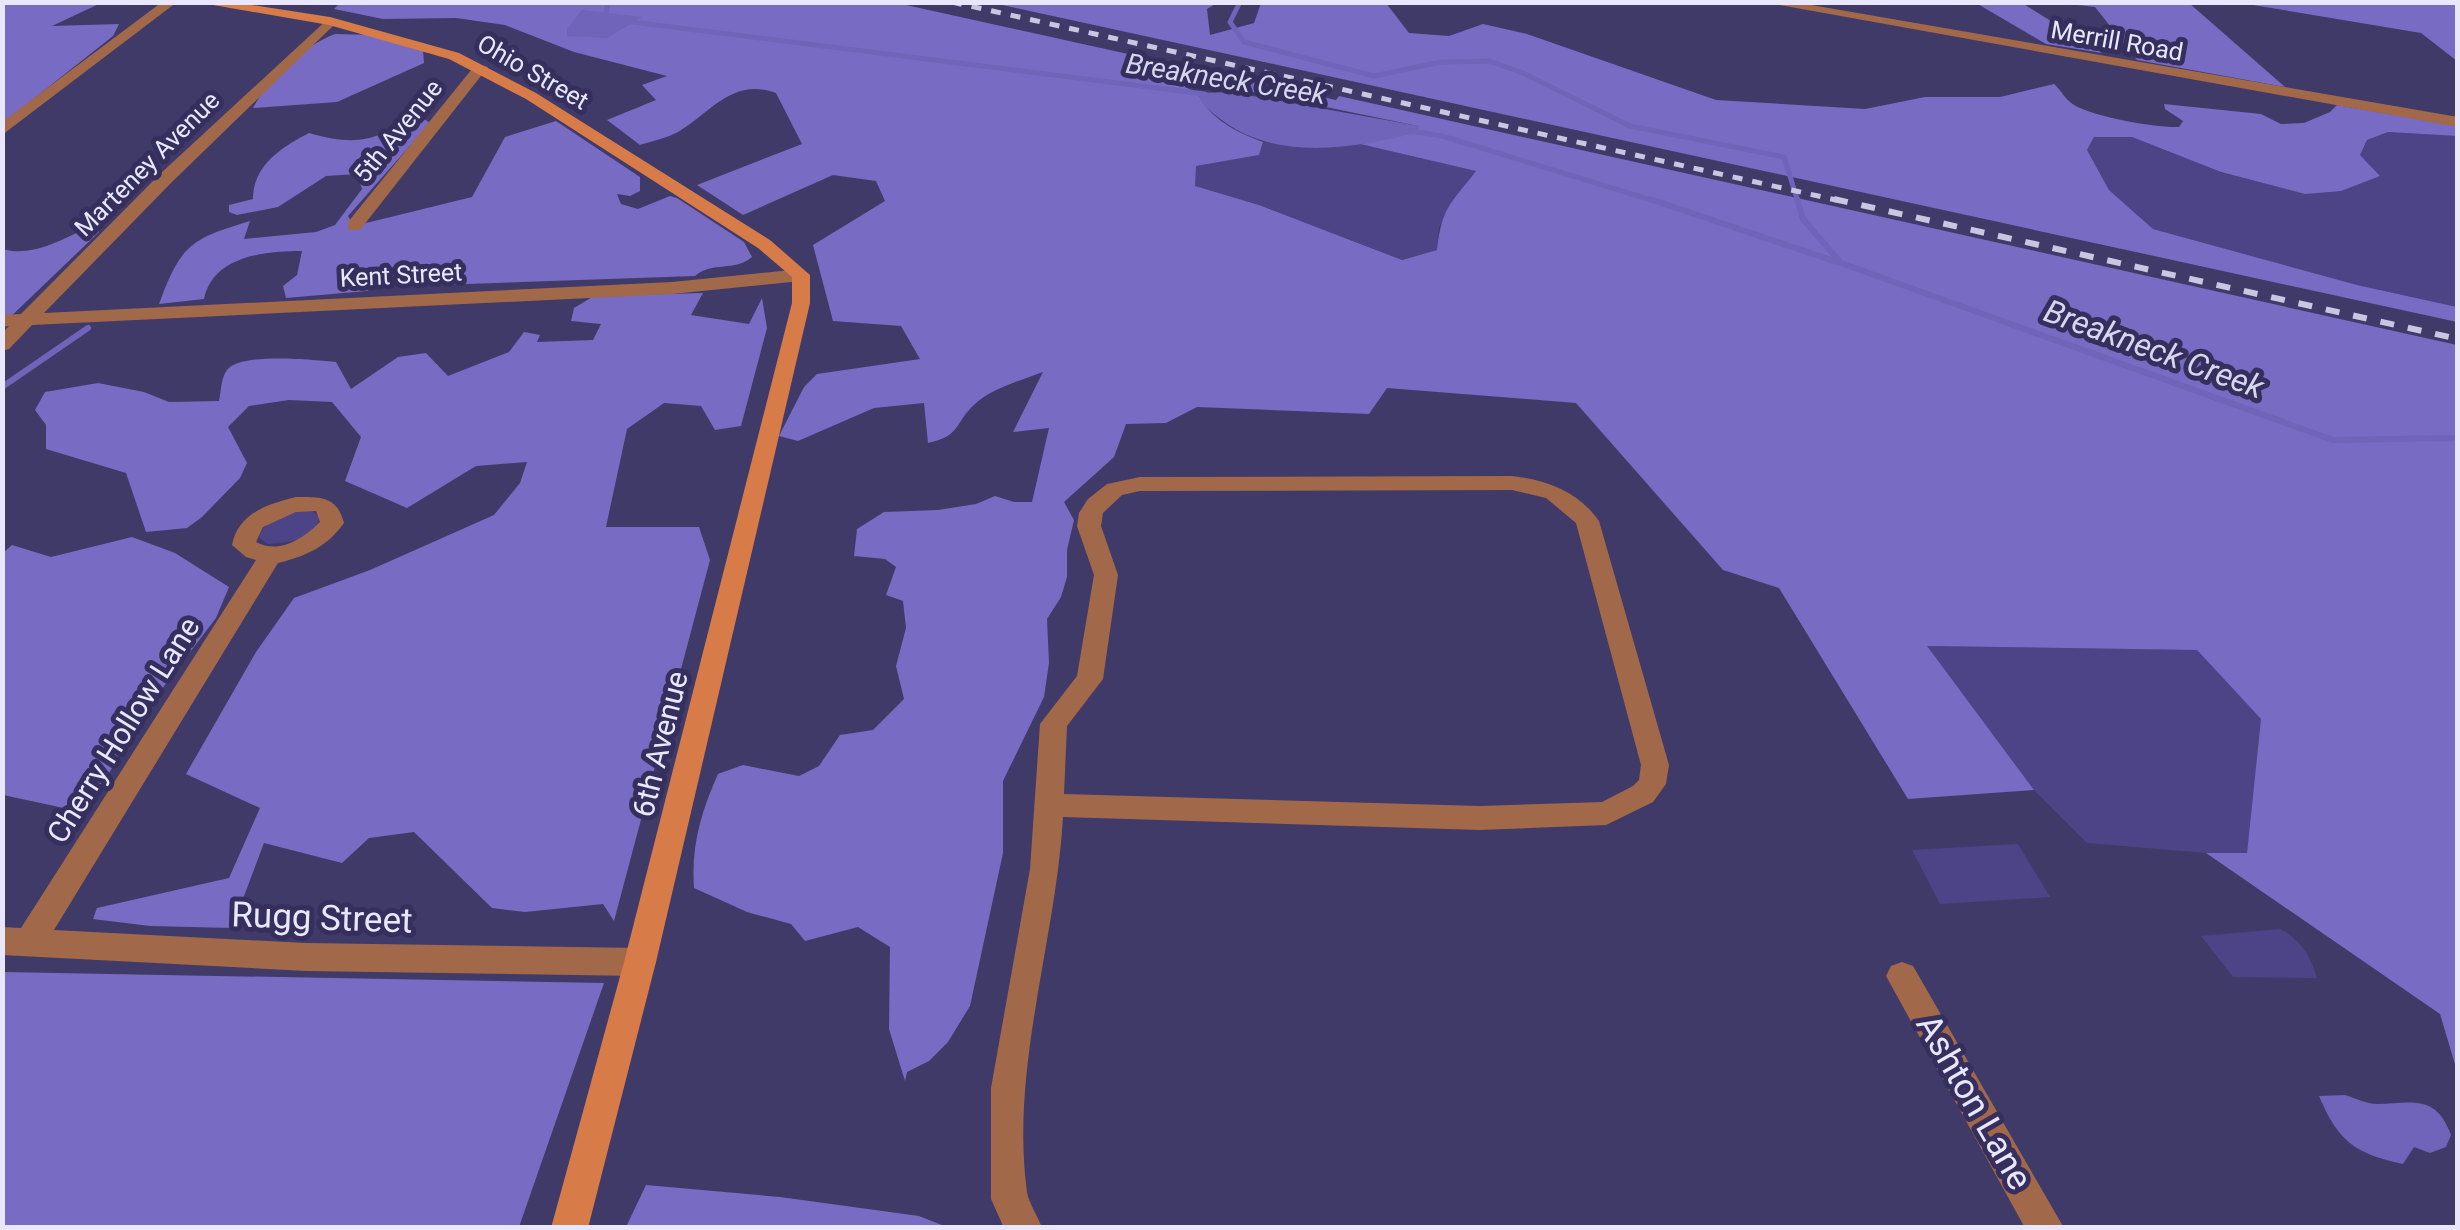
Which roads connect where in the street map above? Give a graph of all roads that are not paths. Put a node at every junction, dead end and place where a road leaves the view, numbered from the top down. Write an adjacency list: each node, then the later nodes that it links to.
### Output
1 (171, 2): 7 (street)
2 (202, 2): 4 (street, Ohio Street)
3 (1768, 2): 6 (street, Merrill Road)
4 (330, 20): 5 (street, Ohio Street); 10 (street, Marteney Avenue)
5 (481, 68): 8 (street, 5th Avenue); 9 (street, Ohio Street)
6 (2458, 122)
7 (2, 130)
8 (354, 226)
9 (800, 275): 10 (street, Kent Street); 16 (street, 6th Avenue)
10 (29, 320): 11 (street, Kent Street); 12 (street, Marteney Avenue)
11 (2, 321)
12 (2, 345)
13 (271, 555): 15 (street, Cherry Hollow Lane)
14 (1047, 805): 14 (street); 19 (street)
15 (17, 940): 16 (street, Rugg Street)
16 (640, 962): 18 (street, 6th Avenue)
17 (1902, 976): 20 (street, Ashton Lane)
18 (570, 1228)
19 (1024, 1228)
20 (2046, 1228)

